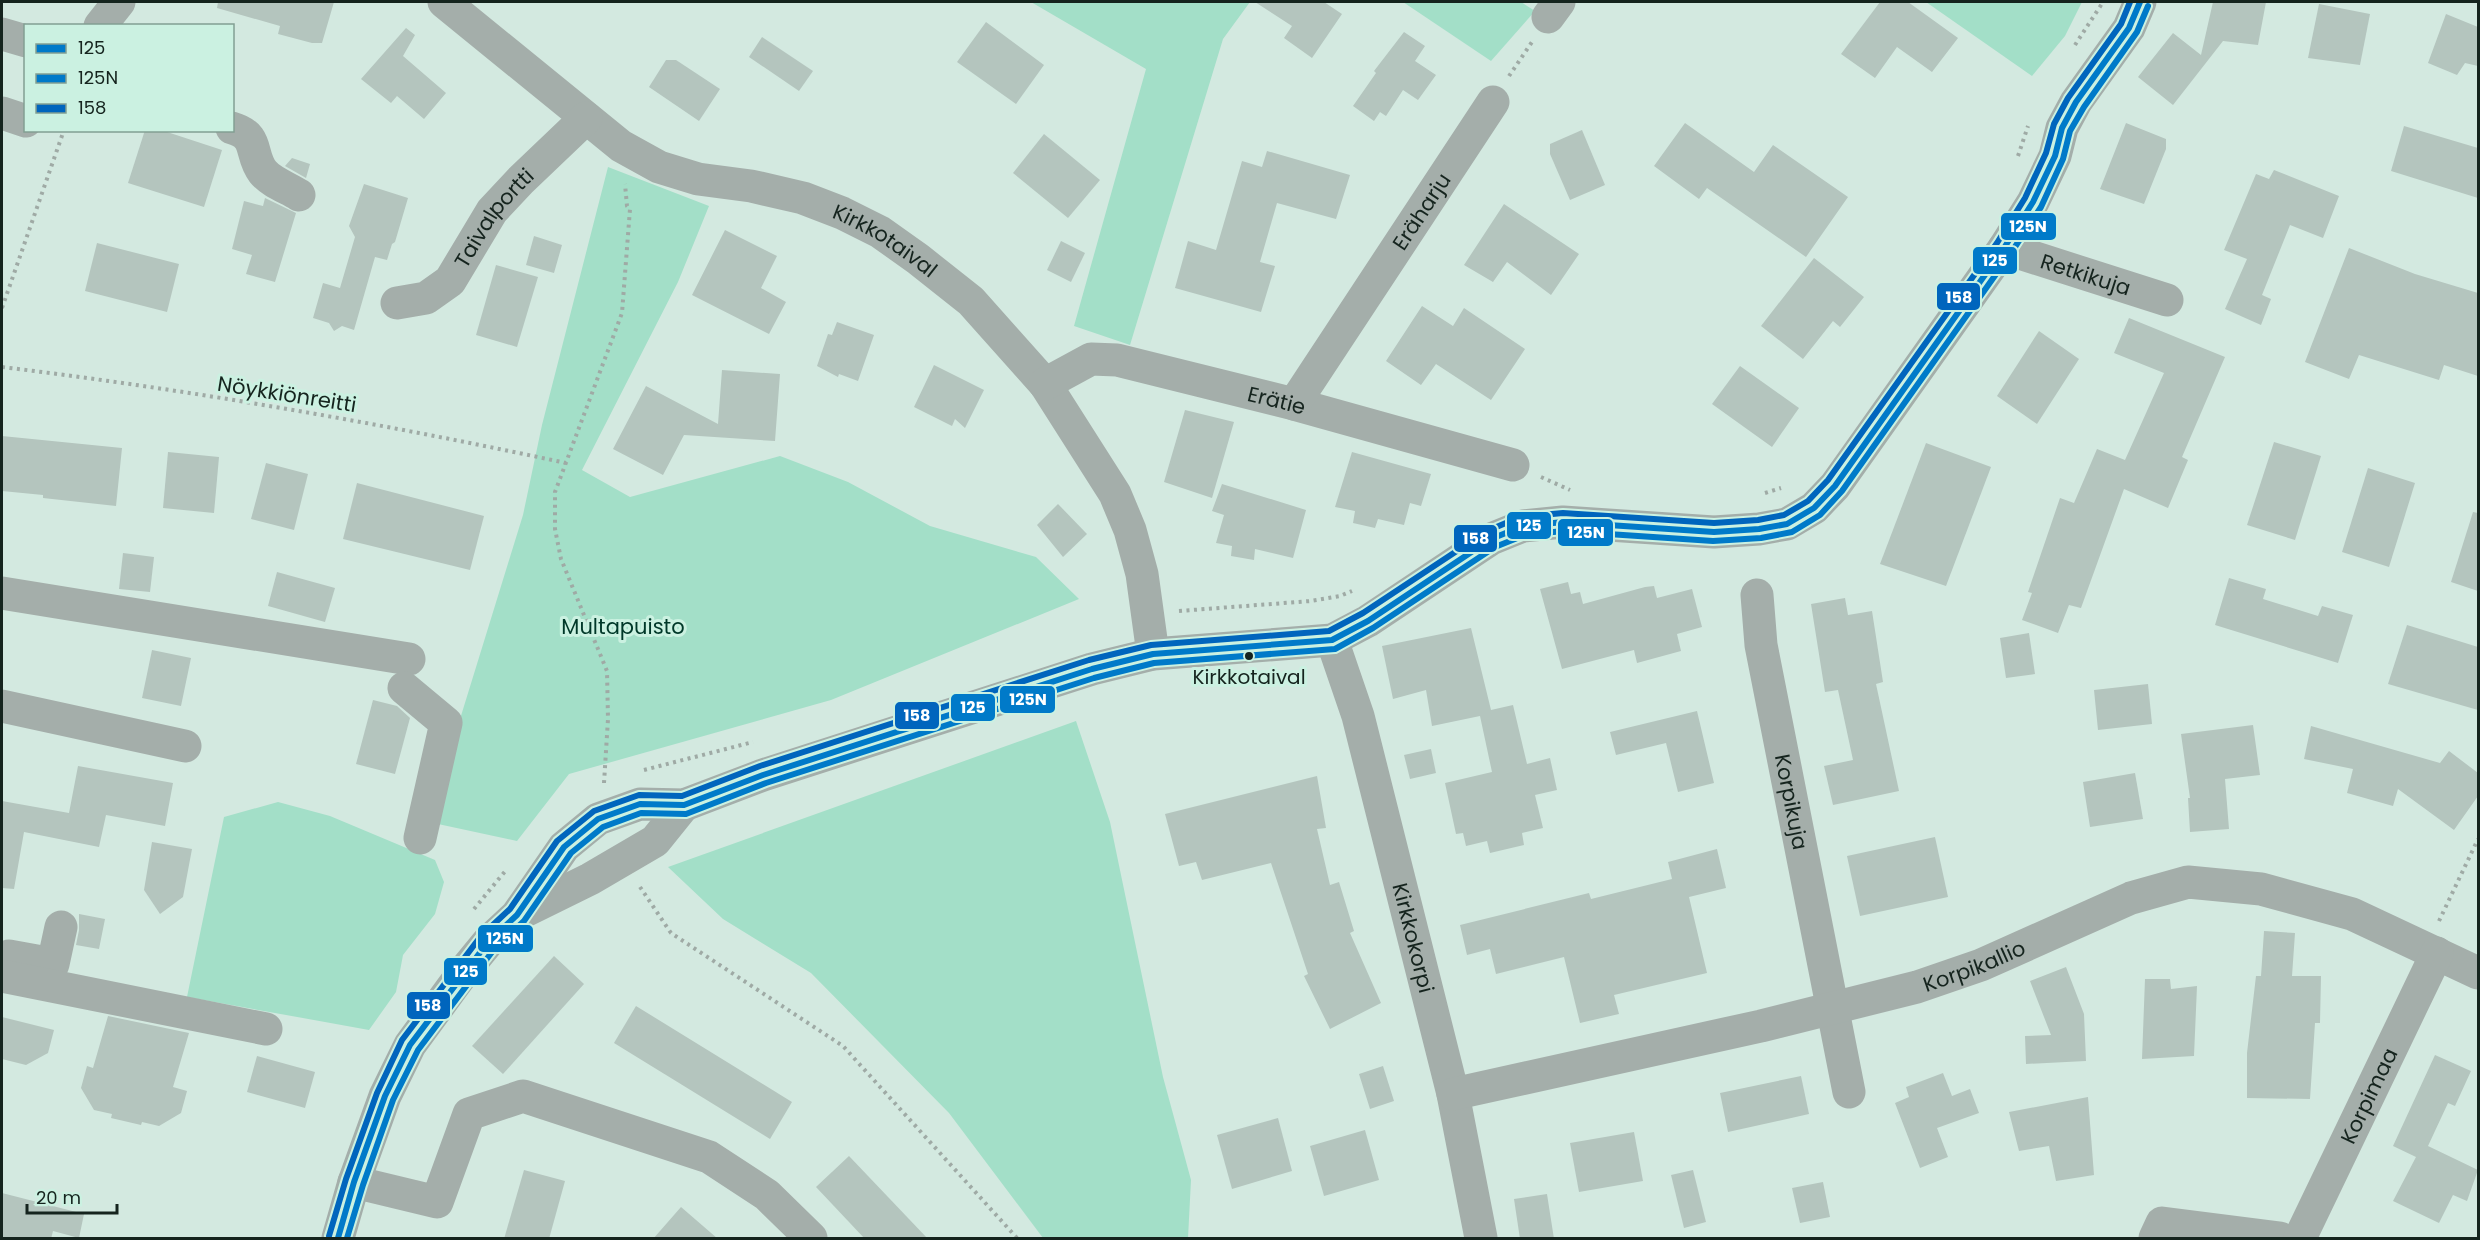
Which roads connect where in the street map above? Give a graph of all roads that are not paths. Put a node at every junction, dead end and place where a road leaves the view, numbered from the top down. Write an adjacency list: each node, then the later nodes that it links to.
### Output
1 (119, 2): 4 (street)
2 (444, 2): 9 (street, Kirkkotaival)
3 (2140, 2): 13 (street)
4 (102, 24)
5 (2, 34): 6 (street)
6 (24, 40)
7 (1492, 102): 17 (street, Eräharju)
8 (2, 113): 10 (street)
9 (586, 118): 15 (street, Taivalportti); 16 (street, Kirkkotaival)
10 (24, 120)
11 (234, 128): 12 (street)
12 (299, 195)
13 (2004, 248): 14 (street, Retkikuja); 21 (street)
14 (2167, 300)
15 (397, 303)
16 (1044, 384): 17 (street, Erätie); 22 (street, Kirkkotaival)
17 (1294, 404): 18 (street, Erätie)
18 (1513, 465)
19 (2, 593): 26 (street)
20 (1757, 595): 33 (street, Korpikuja)
21 (1332, 640): 22 (street); 36 (street, Kirkkokorpi)
22 (1153, 654): 25 (street)
23 (2, 706): 24 (street)
24 (185, 746)
25 (684, 805): 27 (street); 27 (street)
26 (420, 838)
27 (517, 915): 37 (street)
28 (61, 927): 30 (street)
29 (2430, 951): 31 (street, Korpikallio); 33 (street, Korpikallio); 43 (street, Korpimaa)
30 (2, 955)
31 (2478, 974)
32 (2, 976): 34 (street)
33 (1833, 1007): 35 (street, Korpikuja); 36 (street, Korpikallio)
34 (266, 1029)
35 (1849, 1092)
36 (1453, 1094): 40 (street, Kirkkokorpi)
37 (354, 1182): 38 (street); 39 (street)
38 (338, 1239)
39 (811, 1239)
40 (1481, 1239)
41 (2155, 1239): 42 (street)
42 (2280, 1239)
43 (2300, 1239)

